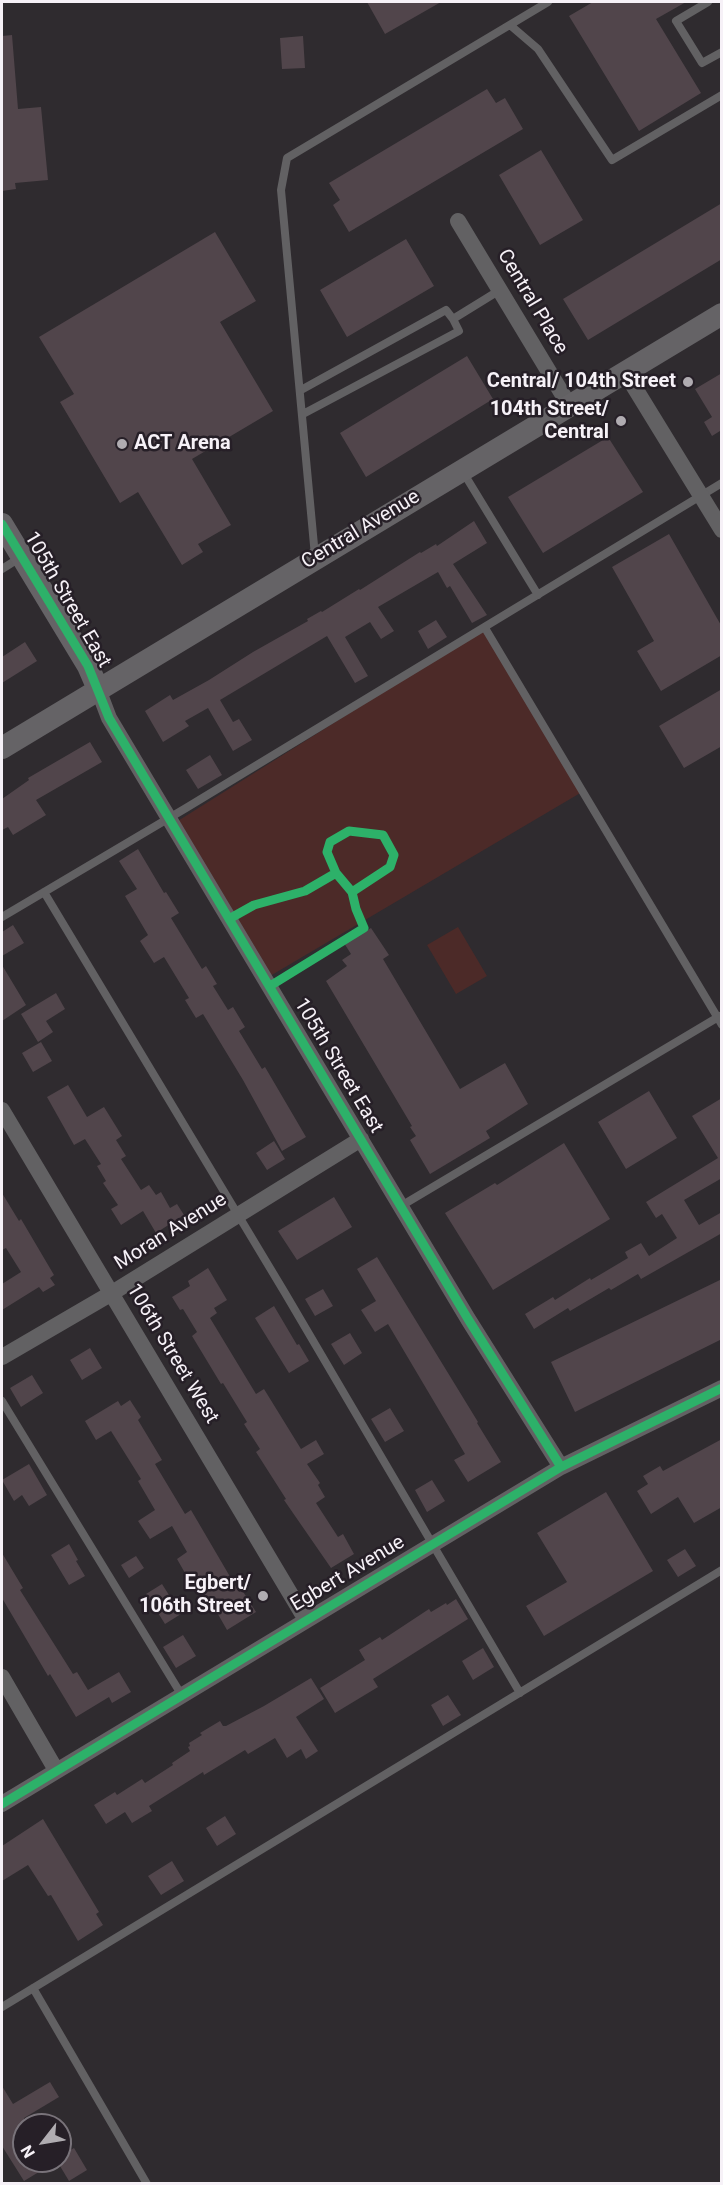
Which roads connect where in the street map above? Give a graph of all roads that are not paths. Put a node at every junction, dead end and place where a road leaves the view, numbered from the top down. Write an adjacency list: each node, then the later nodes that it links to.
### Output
1 (548, 2): 3 (lane)
2 (708, 2): 4 (lane)
3 (510, 25): 5 (lane); 11 (lane)
4 (722, 52)
5 (722, 95)
6 (459, 221): 7 (street, Central Place)
7 (500, 290): 9 (lane); 12 (street, Central Place)
8 (722, 314): 10 (main road, Central Avenue)
9 (453, 319): 11 (lane); 13 (lane)
10 (625, 372): 12 (main road, Central Avenue); 16 (street)
11 (301, 390): 13 (lane)
12 (569, 405): 14 (main road, Central Avenue)
13 (303, 414): 20 (lane)
14 (461, 469): 20 (main road, Central Avenue); 22 (lane)
15 (722, 483): 16 (lane)
16 (701, 496): 18 (street); 22 (lane)
17 (2, 524): 19 (main road, 105th Street East)
18 (722, 530)
19 (22, 557): 21 (lane); 24 (main road, 105th Street East)
20 (315, 558): 24 (main road, Central Avenue)
21 (2, 569)
22 (538, 595): 23 (lane)
23 (485, 628): 26 (lane); 29 (lane)
24 (98, 689): 25 (main road, Central Avenue); 26 (street, 105th Street East)
25 (2, 748)
26 (170, 818): 27 (lane); 31 (street, 105th Street East)
27 (44, 892): 28 (lane); 33 (lane)
28 (2, 917)
29 (720, 1020): 32 (lane)
30 (2, 1110): 34 (street, 106th Street West)
31 (361, 1139): 32 (street, 105th Street East); 33 (street, Moran Avenue)
32 (401, 1206): 38 (street, 105th Street East)
33 (237, 1216): 34 (street, Moran Avenue); 39 (lane)
34 (112, 1293): 35 (street, Moran Avenue); 41 (street, 106th Street West)
35 (2, 1357)
36 (722, 1388): 38 (street, Egbert Avenue)
37 (2, 1401): 44 (lane)
38 (561, 1467): 39 (street, Egbert Avenue)
39 (432, 1544): 41 (street, Egbert Avenue); 43 (lane)
40 (722, 1570): 43 (lane)
41 (306, 1620): 44 (street, Egbert Avenue)
42 (2, 1677): 45 (street)
43 (520, 1693): 47 (lane)
44 (181, 1694): 45 (street, Egbert Avenue)
45 (56, 1770): 46 (street, Egbert Avenue)
46 (2, 1804)
47 (33, 1988): 48 (lane); 49 (lane)
48 (2, 2007)
49 (147, 2184)

